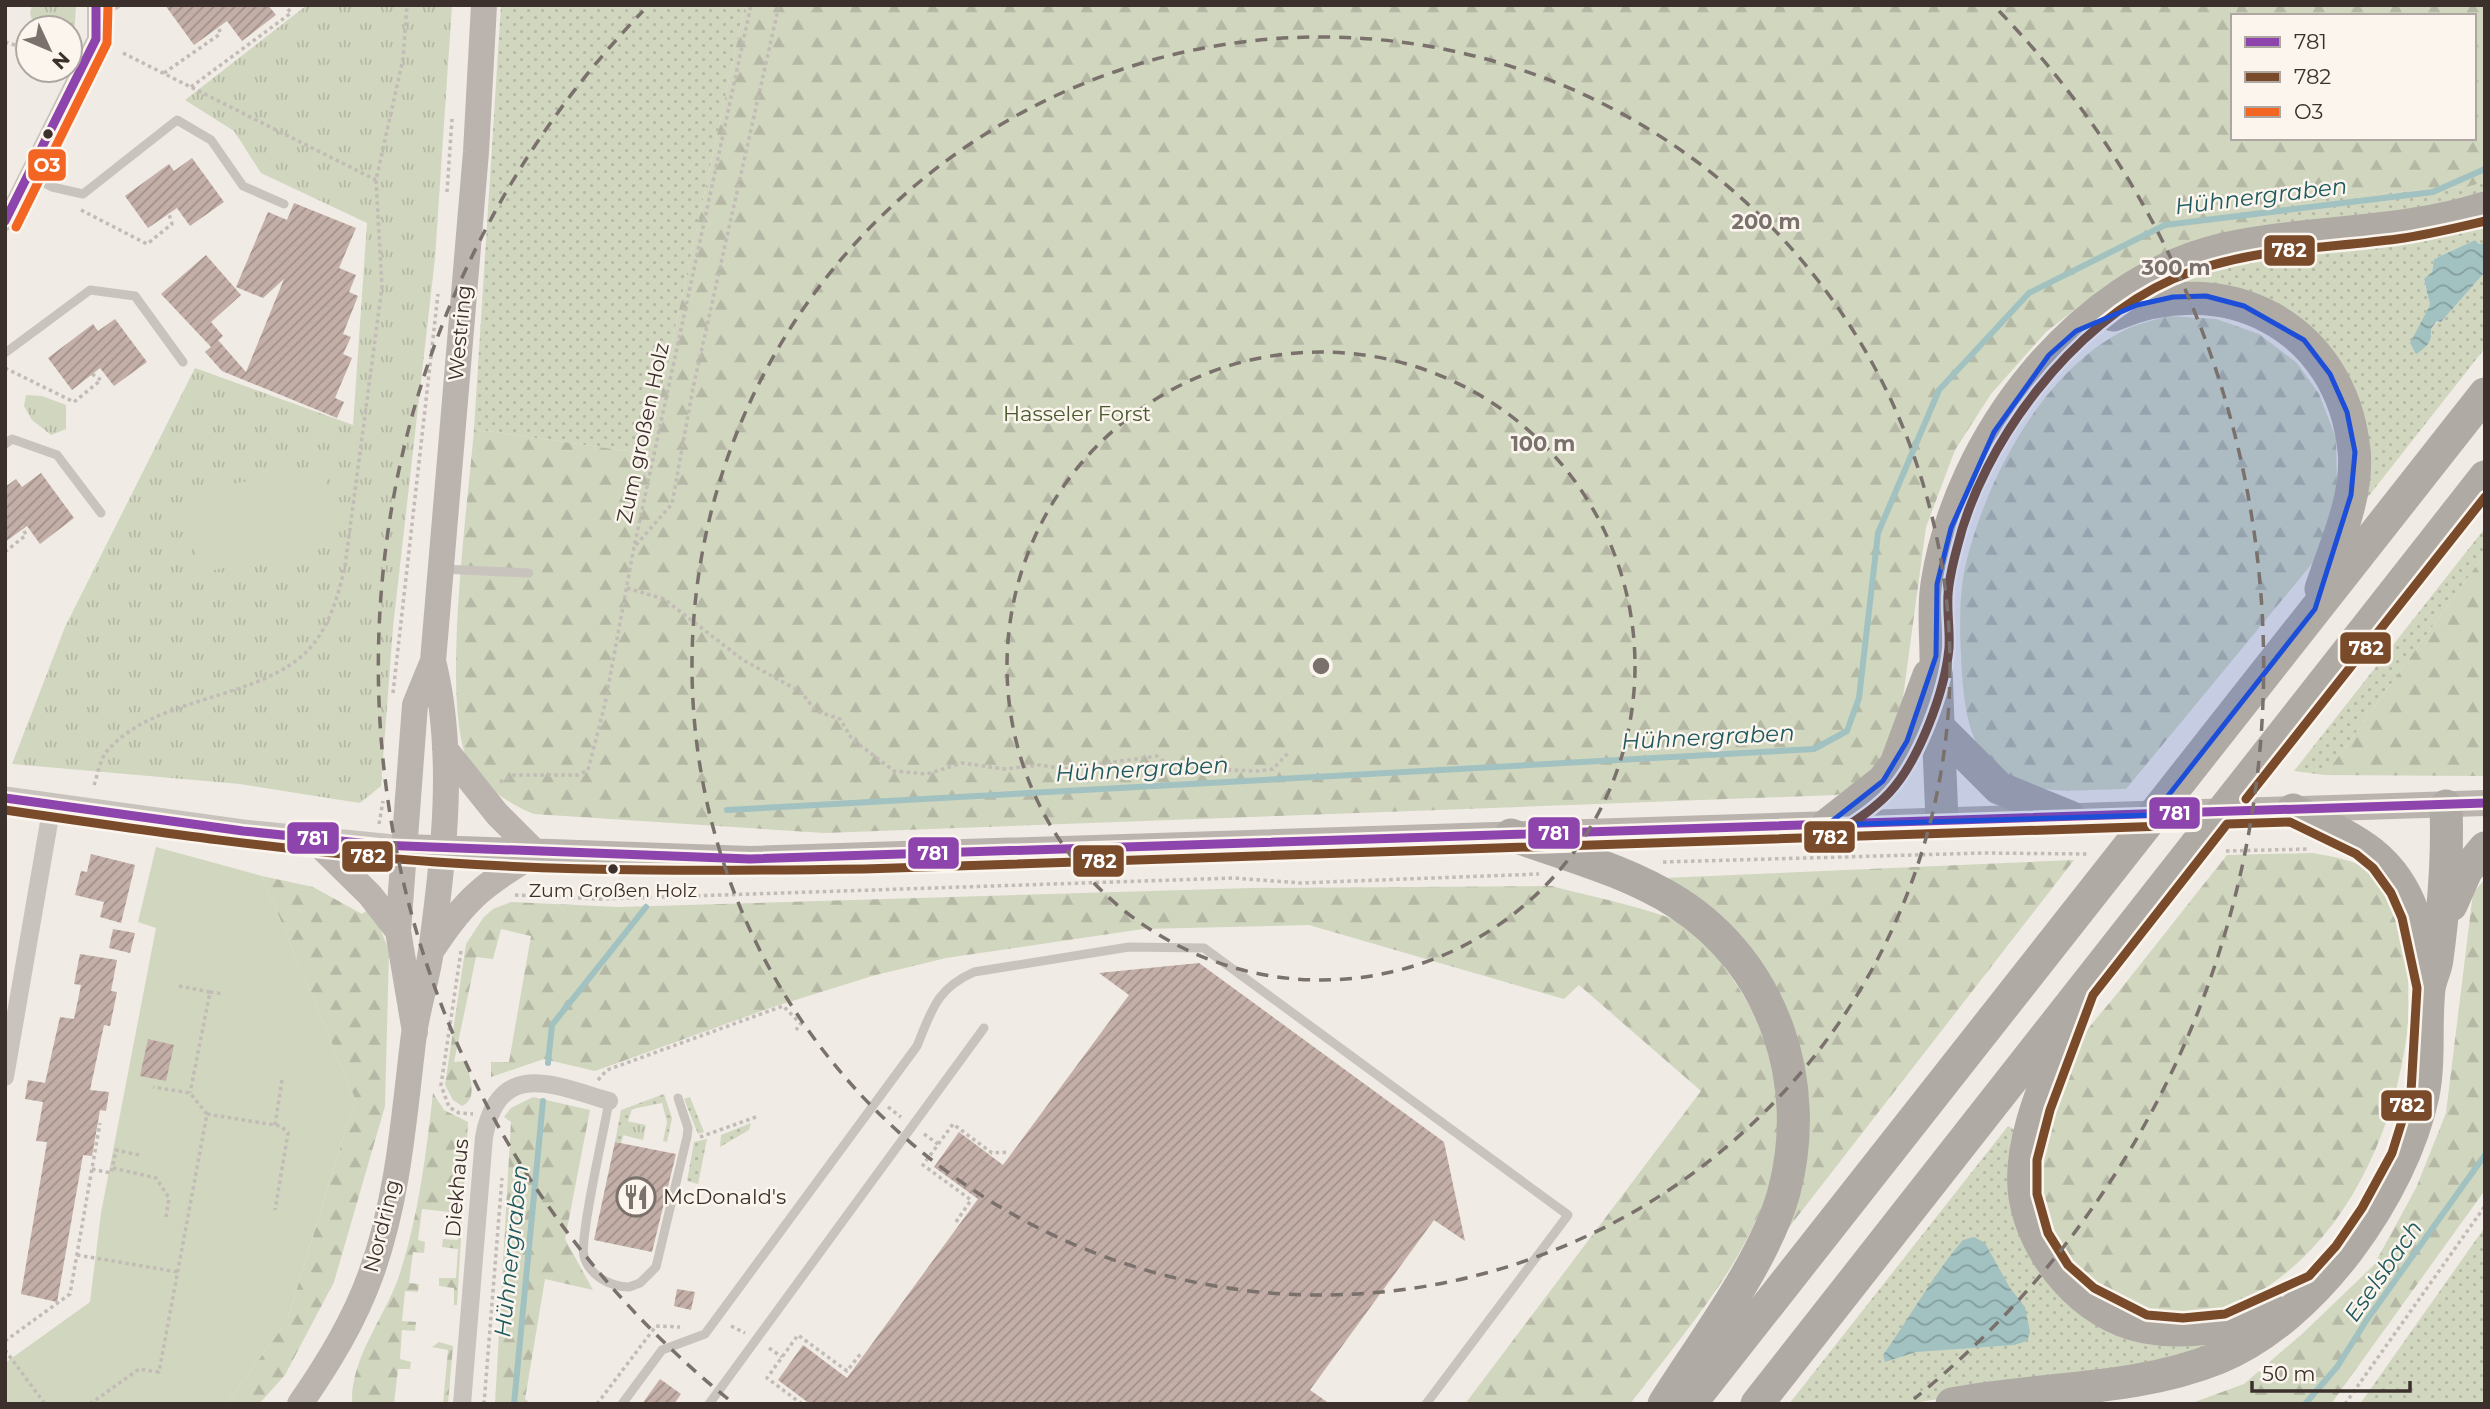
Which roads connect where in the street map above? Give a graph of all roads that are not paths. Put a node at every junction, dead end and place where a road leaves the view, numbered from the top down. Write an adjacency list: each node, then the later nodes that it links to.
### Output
1 (116, 5): 3 (lane)
2 (484, 5): 15 (main road, Westring)
3 (96, 8): 4 (street)
4 (30, 175): 5 (lane); 7 (street)
5 (284, 204)
6 (2485, 208): 8 (highway)
7 (5, 222)
8 (2076, 331): 17 (highway); 18 (highway)
9 (5, 353): 10 (lane)
10 (183, 362)
11 (2485, 394): 17 (highway)
12 (5, 444): 14 (lane)
13 (2485, 477): 41 (highway)
14 (101, 513)
15 (441, 569): 16 (lane); 19 (main road, Westring)
16 (529, 573)
17 (2315, 609): 27 (highway)
18 (1936, 656): 20 (highway); 30 (highway)
19 (433, 660): 21 (main road, Westring); 33 (main road, Westring)
20 (1938, 727): 28 (highway); 29 (highway)
21 (445, 749): 35 (main road, Westring); 36 (main road)
22 (5, 798): 24 (street)
23 (2485, 803): 25 (main road)
24 (52, 805): 32 (street); 42 (street)
25 (2446, 806): 26 (main road); 38 (highway)
26 (2293, 810): 27 (main road); 40 (highway)
27 (2153, 815): 28 (main road); 55 (highway)
28 (2070, 817): 29 (main road)
29 (1942, 821): 30 (main road)
30 (1826, 825): 31 (main road)
31 (1511, 835): 36 (main road); 54 (highway)
32 (313, 839): 33 (street); 37 (main road)
33 (404, 847): 35 (main road); 37 (main road, Nordring)
34 (2485, 848): 38 (highway)
35 (441, 849): 36 (main road); 39 (main road, Nordring)
36 (536, 853): 39 (main road)
37 (398, 931): 44 (main road, Nordring)
38 (2439, 937): 40 (highway)
39 (431, 952): 44 (main road, Nordring)
40 (2429, 987): 48 (highway)
41 (2082, 989): 48 (highway); 56 (highway)
42 (12, 991): 45 (street)
43 (984, 1028): 52 (lane)
44 (415, 1032): 49 (main road, Nordring)
45 (5, 1077)
46 (678, 1098): 47 (lane)
47 (609, 1101): 50 (street, Diekhaus)
48 (2316, 1286): 57 (highway)
49 (300, 1404)
50 (462, 1404)
51 (622, 1404): 53 (lane)
52 (709, 1404)
53 (1426, 1404)
54 (1664, 1404)
55 (1690, 1404)
56 (1757, 1404)
57 (1952, 1404)

